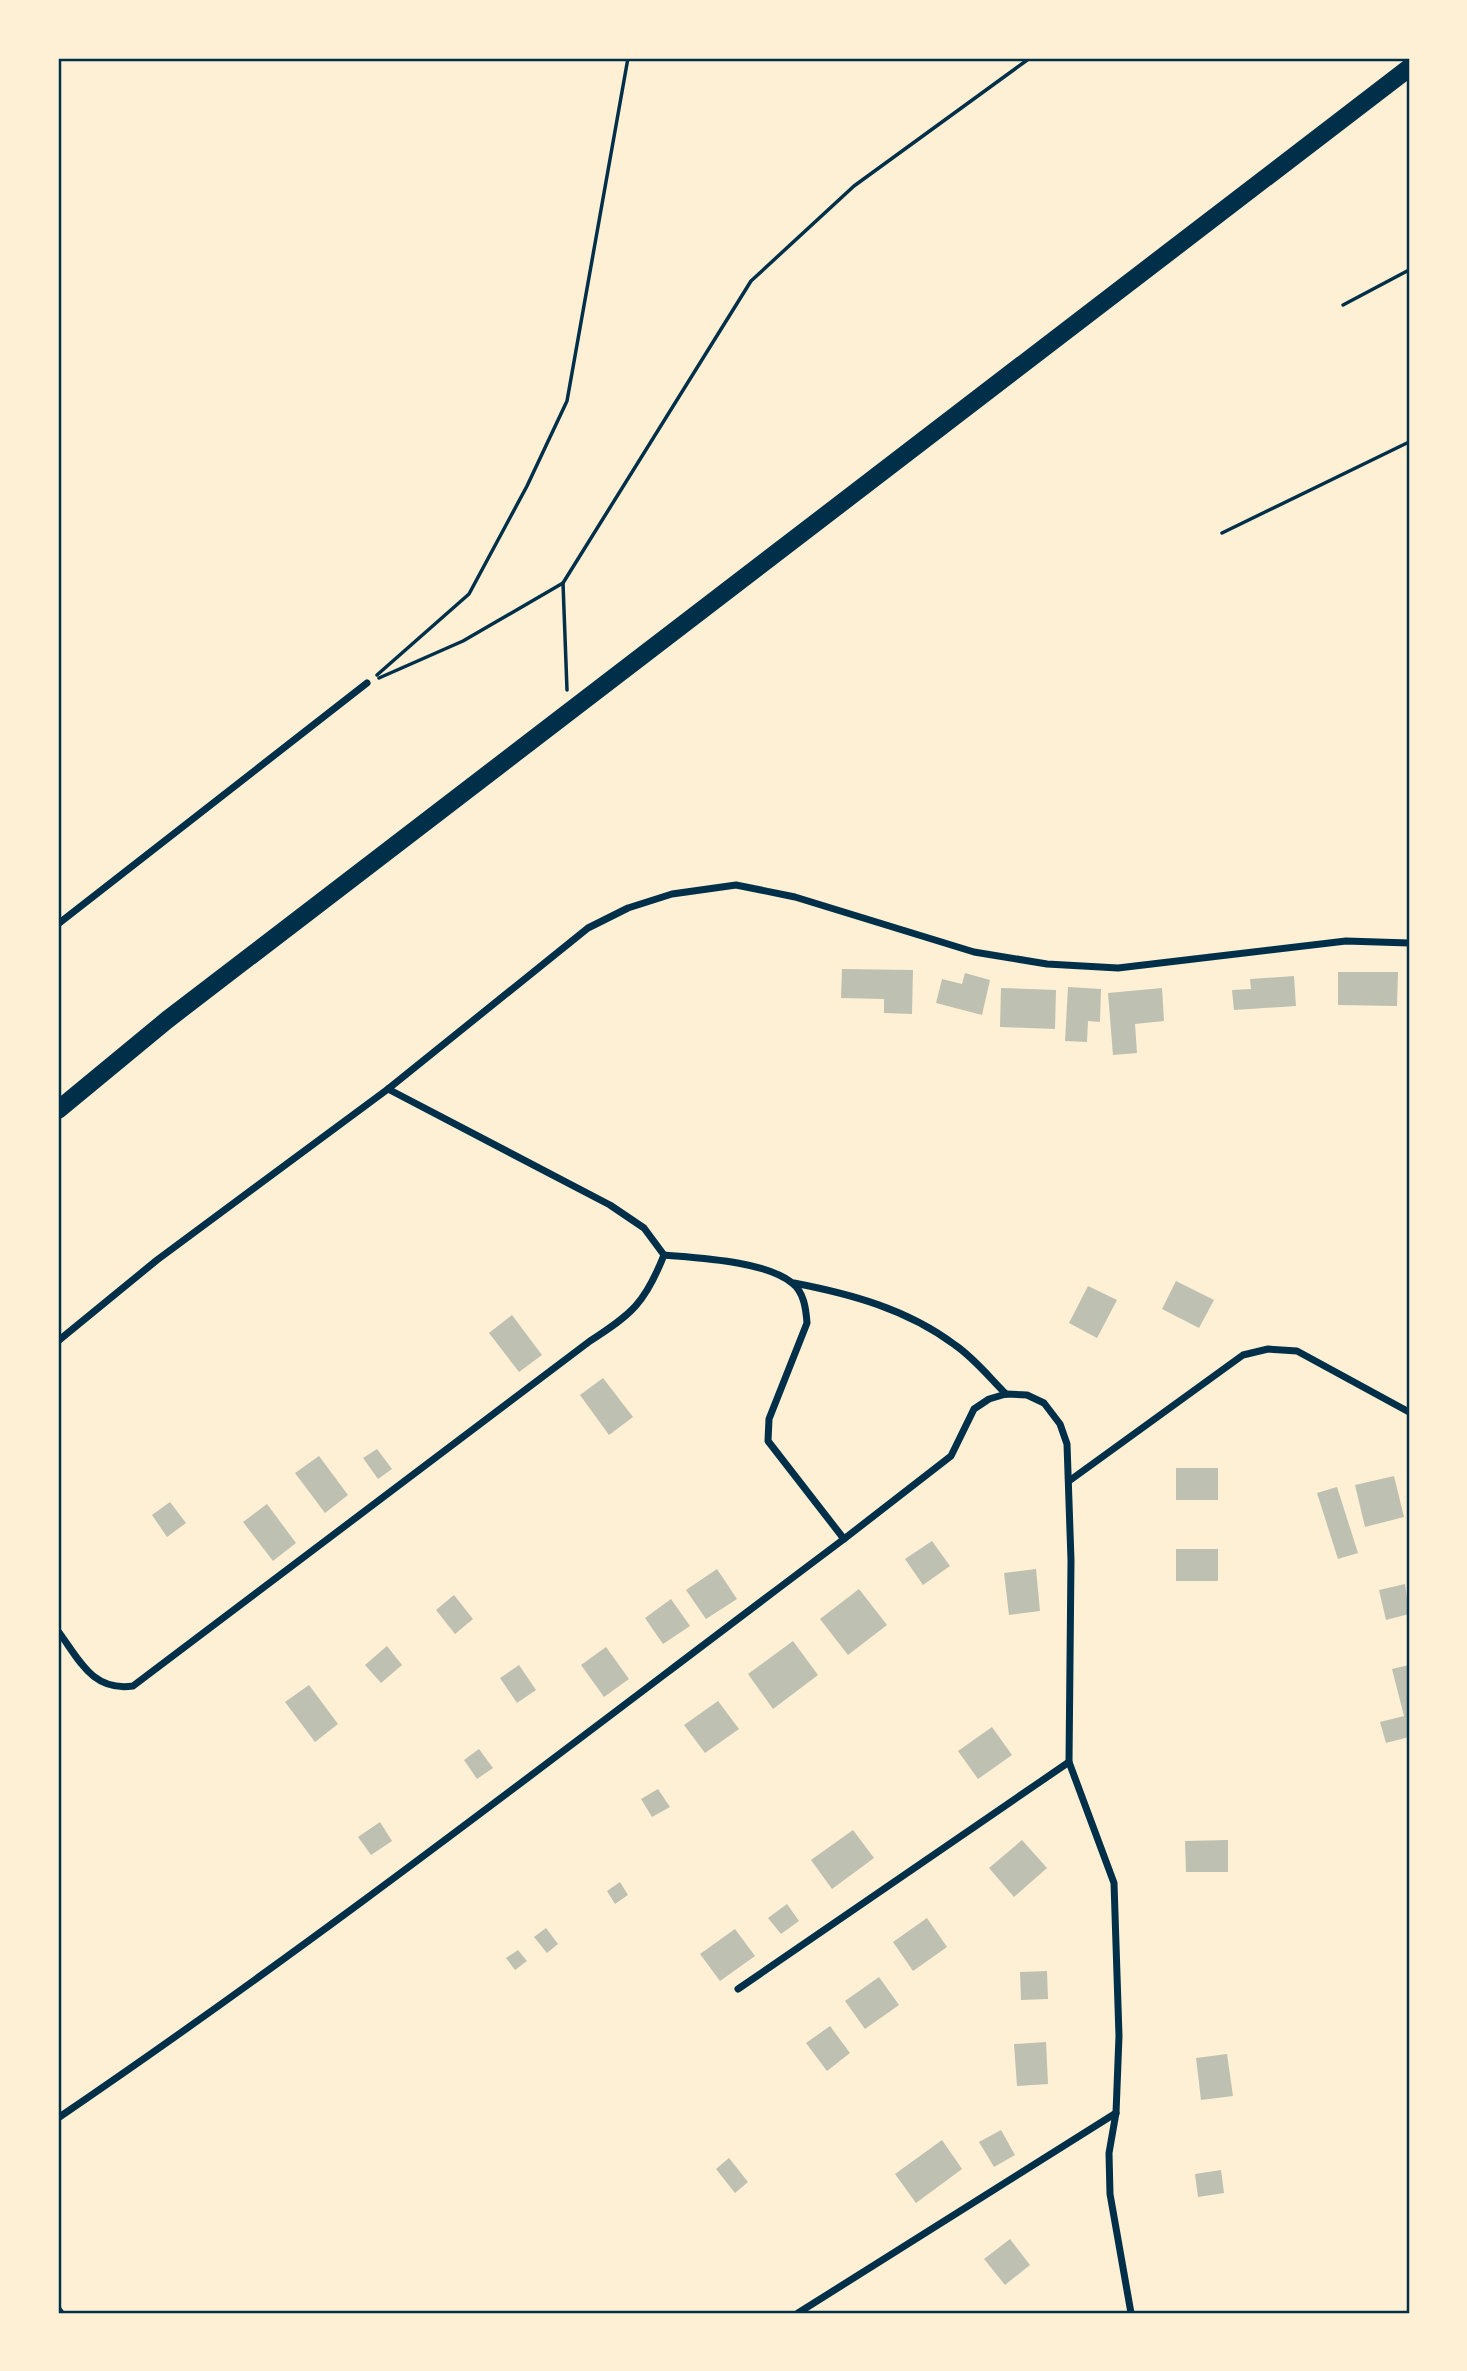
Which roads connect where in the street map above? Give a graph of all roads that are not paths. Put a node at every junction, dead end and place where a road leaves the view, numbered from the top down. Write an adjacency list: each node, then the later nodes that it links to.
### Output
1 (1409, 68): 6 (main road)
2 (368, 683): 3 (street)
3 (58, 924)
4 (1409, 943): 5 (street)
5 (388, 1089): 7 (street); 9 (street)
6 (58, 1110)
7 (664, 1255): 8 (street); 14 (street)
8 (793, 1283): 10 (street); 13 (street)
9 (58, 1341)
10 (1006, 1394): 12 (street); 13 (street)
11 (1409, 1412): 12 (street)
12 (1069, 1481): 15 (street)
13 (844, 1539): 18 (street)
14 (58, 1631)
15 (1069, 1762): 16 (street); 17 (street)
16 (738, 1989)
17 (1116, 2113): 19 (street); 20 (street)
18 (58, 2118)
19 (798, 2313)
20 (1131, 2313)

